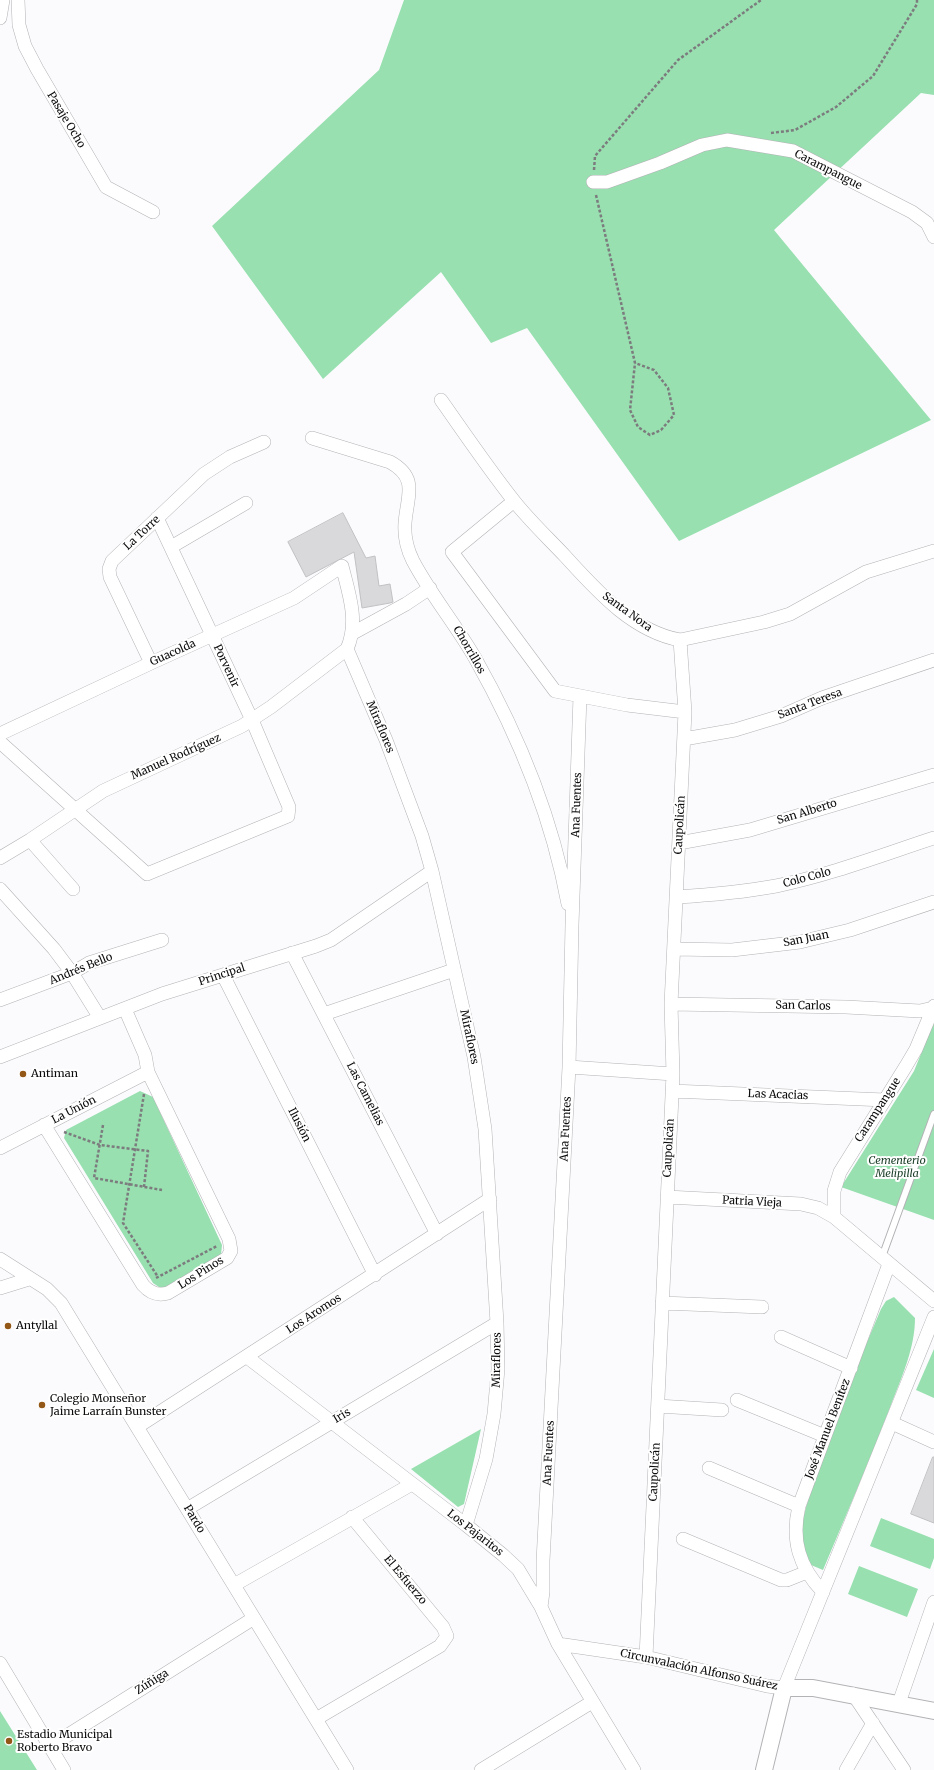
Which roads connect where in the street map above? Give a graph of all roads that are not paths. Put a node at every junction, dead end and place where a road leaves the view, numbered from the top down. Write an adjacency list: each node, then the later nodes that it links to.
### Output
1 (3, 0): 3 (street)
2 (18, 0): 5 (street, Pasaje Ocho)
3 (0, 18)
4 (593, 182): 6 (street, Carampangue)
5 (153, 212)
6 (934, 238)
7 (441, 400): 10 (street, Santa Nora)
8 (312, 438): 15 (street, Chorrillos)
9 (264, 442): 12 (street, La Torre)
10 (514, 501): 18 (street, Santa Nora); 22 (street)
11 (246, 504): 13 (street)
12 (157, 518): 13 (street, Porvenir); 21 (street, La Torre)
13 (171, 547): 17 (street, Porvenir)
14 (934, 551): 18 (street, Santa Nora)
15 (430, 588): 16 (street); 39 (street, Chorrillos)
16 (353, 633): 17 (street, Guacolda); 19 (street)
17 (212, 636): 21 (street, Guacolda); 24 (street, Porvenir)
18 (680, 640): 23 (street, Caupolicán)
19 (347, 649): 24 (street, Manuel Rodríguez); 34 (street, Miraflores)
20 (934, 660): 26 (street, Santa Teresa)
21 (151, 663): 25 (street, Guacolda)
22 (580, 696): 23 (street); 39 (street, Ana Fuentes)
23 (685, 712): 26 (street, Caupolicán)
24 (252, 720): 29 (street, Manuel Rodríguez); 29 (street, Porvenir)
25 (0, 734)
26 (684, 739): 32 (street, Caupolicán)
27 (0, 742): 29 (street)
28 (934, 775): 32 (street, San Alberto)
29 (76, 809): 31 (street, Manuel Rodríguez)
30 (934, 838): 37 (street, Colo Colo)
31 (30, 840): 33 (street, Manuel Rodríguez); 36 (street)
32 (679, 843): 37 (street, Caupolicán)
33 (0, 858)
34 (432, 871): 42 (street, Principal); 43 (street, Miraflores)
35 (0, 889): 44 (street)
36 (73, 889)
37 (676, 897): 41 (street, Caupolicán)
38 (934, 902): 41 (street, San Juan)
39 (572, 925): 53 (street, Ana Fuentes)
40 (162, 940): 44 (street, Andrés Bello)
41 (674, 949): 47 (street, Caupolicán)
42 (292, 953): 45 (street, Principal); 50 (street, Las Camelias)
43 (454, 970): 50 (street); 62 (street, Miraflores)
44 (72, 973): 46 (street, Andrés Bello); 51 (street)
45 (223, 975): 49 (street, Principal); 67 (street, Ilusión)
46 (0, 1000)
47 (671, 1004): 48 (street, San Carlos); 55 (street, Caupolicán)
48 (934, 1007): 57 (street, Carampangue)
49 (125, 1009): 51 (street, Principal); 54 (street)
50 (324, 1014): 64 (street, Las Camelias)
51 (100, 1018): 52 (street, Principal)
52 (0, 1057)
53 (569, 1067): 55 (street); 93 (street, Ana Fuentes)
54 (148, 1072): 59 (street, La Unión); 59 (street, Los Pinos)
55 (673, 1074): 56 (street, Caupolicán)
56 (672, 1091): 57 (street, Las Acacias); 61 (street, Caupolicán)
57 (885, 1100): 63 (street, Carampangue)
58 (934, 1114): 66 (lane)
59 (44, 1125): 60 (street, La Unión)
60 (0, 1148)
61 (667, 1198): 63 (street, Patria Vieja); 71 (street, Caupolicán)
62 (490, 1200): 64 (street, Los Aromos); 74 (street, Miraflores)
63 (834, 1217): 66 (street, Patria Vieja)
64 (437, 1234): 67 (street, Los Aromos)
65 (0, 1259): 68 (street, Pardo)
66 (886, 1260): 70 (street, Patria Vieja); 77 (street, José Manuel Benítez)
67 (375, 1275): 76 (street, Los Aromos)
68 (29, 1279): 69 (street); 83 (street, Pardo)
69 (0, 1288)
70 (934, 1301)
71 (662, 1303): 72 (street); 79 (street, Caupolicán)
72 (762, 1308)
73 (934, 1317): 82 (street)
74 (497, 1323): 81 (street, Iris); 91 (street, Miraflores)
75 (781, 1337): 77 (street)
76 (247, 1357): 81 (street, Los Pajaritos); 83 (street, Los Aromos)
77 (851, 1368): 84 (street, José Manuel Benítez)
78 (737, 1400): 84 (street)
79 (658, 1406): 80 (street); 102 (street, Caupolicán)
80 (722, 1410)
81 (332, 1422): 87 (street, Los Pajaritos); 89 (street, Iris)
82 (892, 1423): 85 (street); 97 (street)
83 (137, 1427): 89 (street, Pardo)
84 (825, 1436): 88 (street, José Manuel Benítez)
85 (934, 1442)
86 (709, 1468): 88 (street)
87 (412, 1484): 90 (street); 91 (street, Los Pajaritos)
88 (799, 1506): 94 (street, José Manuel Benítez)
89 (188, 1509): 96 (street, Pardo)
90 (352, 1518): 96 (street); 109 (street, El Esfuerzo)
91 (466, 1525): 95 (street, Los Pajaritos)
92 (683, 1539): 94 (street)
93 (543, 1562): 95 (street); 99 (street, Ana Fuentes)
94 (807, 1572): 97 (street, José Manuel Benítez)
95 (524, 1577): 99 (street, Los Pajaritos)
96 (234, 1585): 100 (street, Pardo)
97 (823, 1592): 104 (street)
98 (934, 1602): 107 (street)
99 (541, 1607): 101 (street, Los Pajaritos)
100 (254, 1618): 109 (street, Pardo); 111 (street, Zúñiga)
101 (558, 1644): 102 (street, Circunvalación Alfonso Suárez); 106 (street, Los Pajaritos)
102 (646, 1657): 104 (street, Circunvalación Alfonso Suárez)
103 (0, 1663): 111 (street)
104 (784, 1688): 105 (street, Circunvalación Alfonso Suárez); 116 (street)
105 (853, 1694): 107 (street, Circunvalación Alfonso Suárez); 110 (street)
106 (592, 1702): 114 (street); 115 (street, Los Pajaritos)
107 (899, 1703): 108 (street, Circunvalación Alfonso Suárez)
108 (934, 1711)
109 (316, 1719): 113 (street, Pardo)
110 (873, 1723): 117 (street); 118 (street)
111 (50, 1746): 112 (street)
112 (64, 1770)
113 (347, 1770)
114 (481, 1770)
115 (634, 1770)
116 (764, 1770)
117 (846, 1770)
118 (904, 1770)

